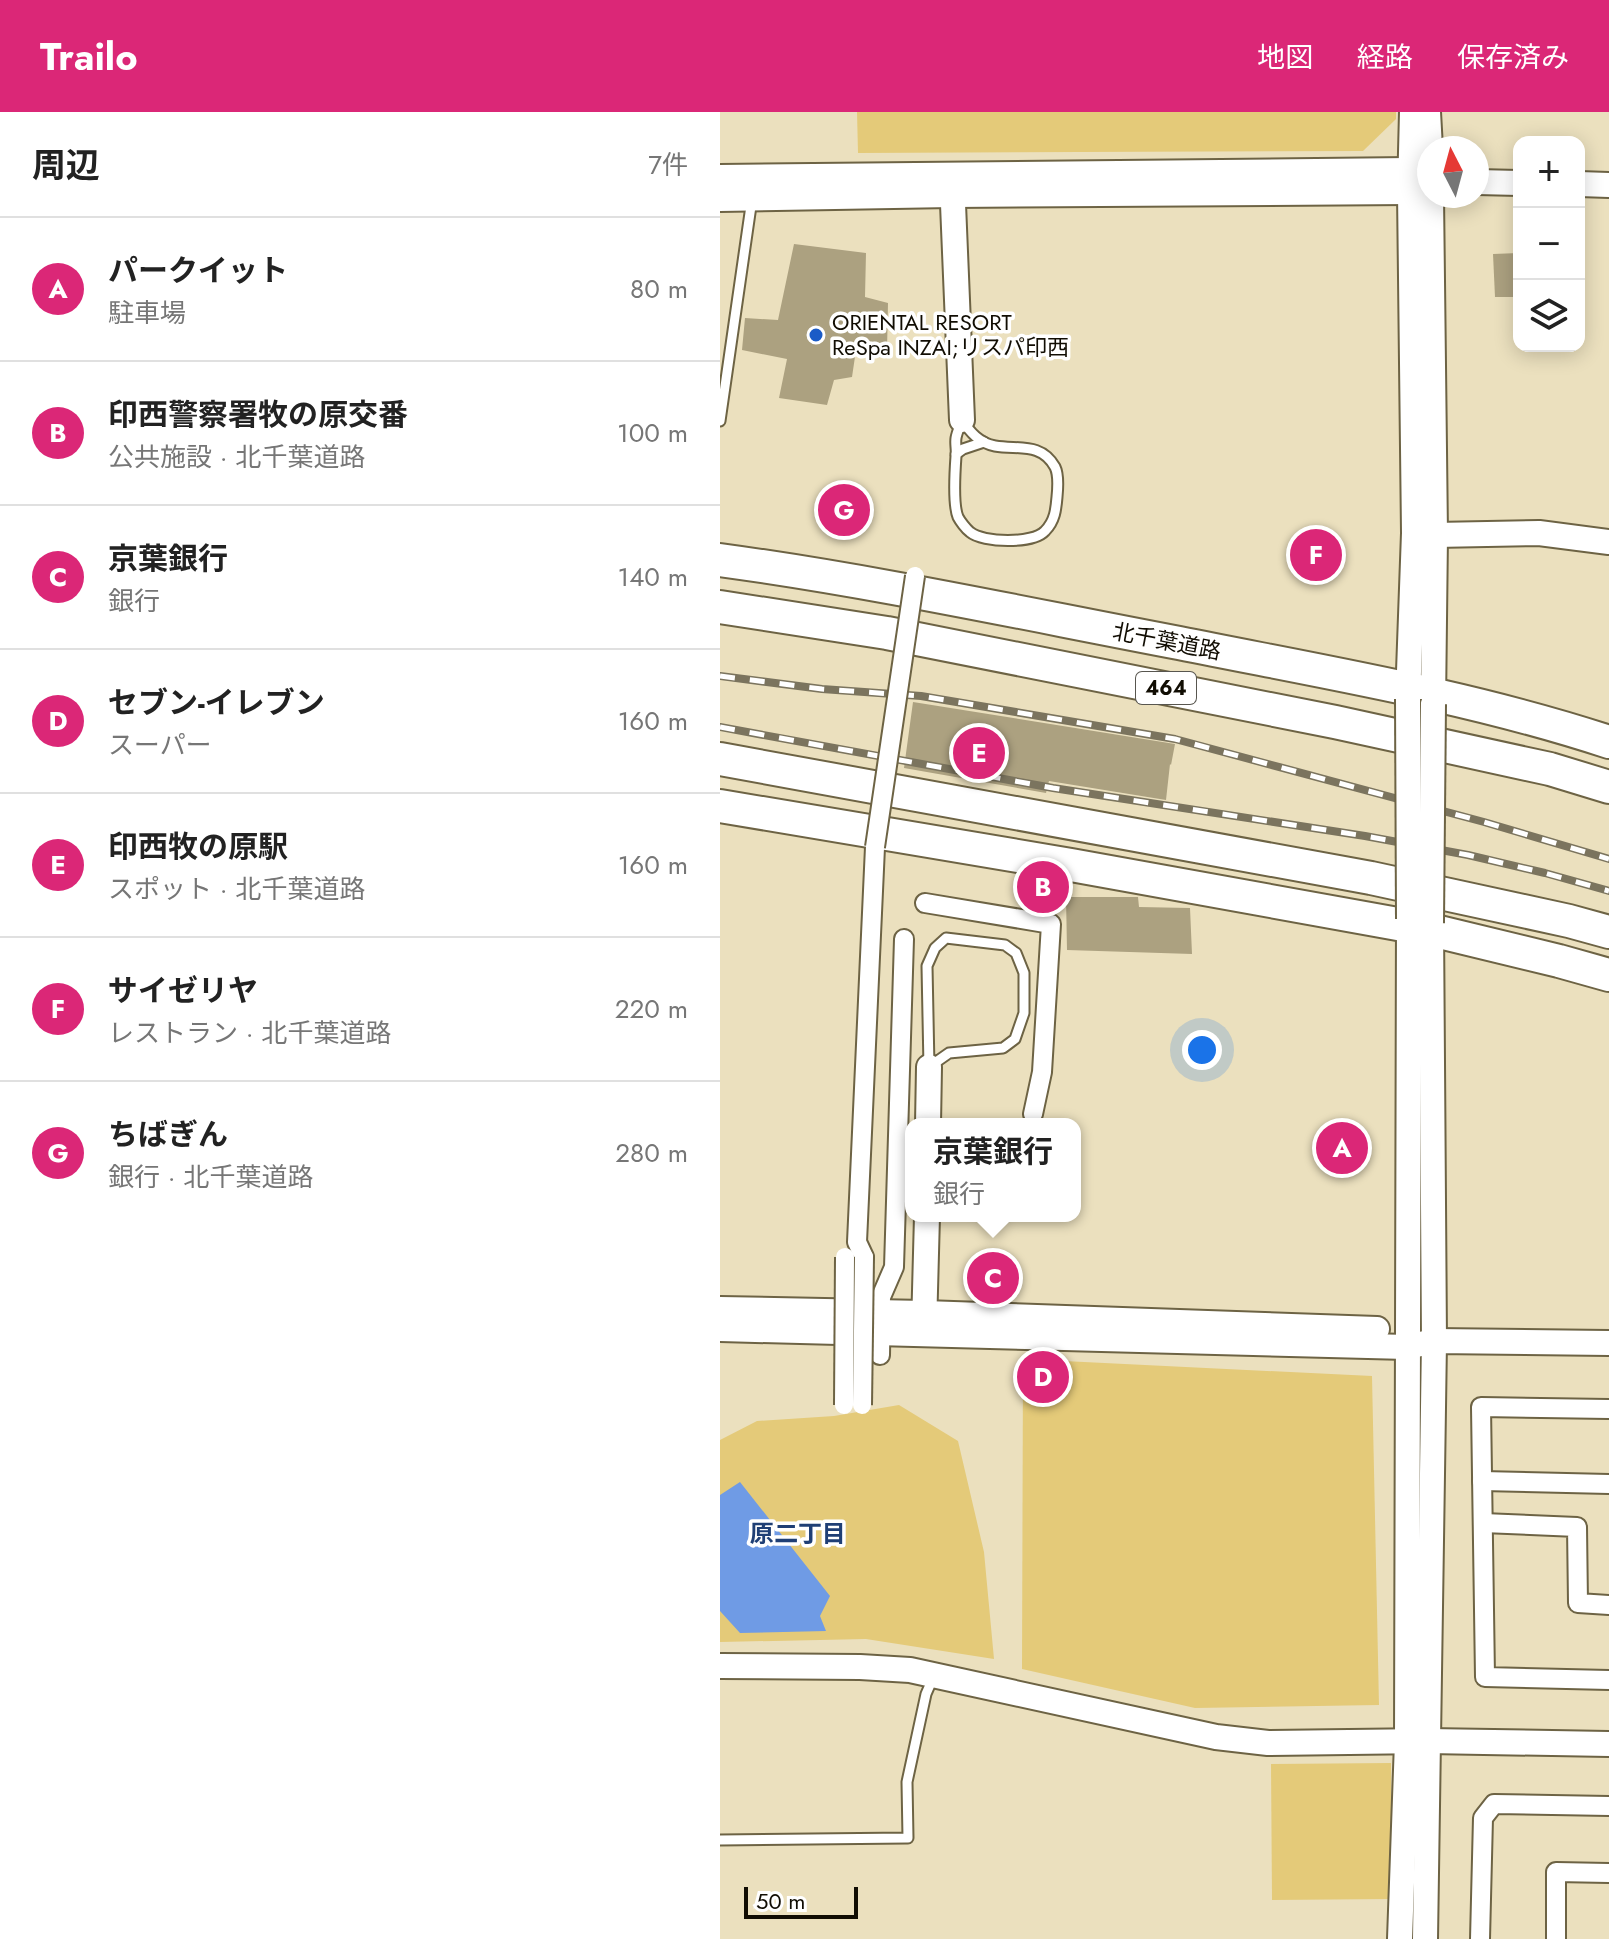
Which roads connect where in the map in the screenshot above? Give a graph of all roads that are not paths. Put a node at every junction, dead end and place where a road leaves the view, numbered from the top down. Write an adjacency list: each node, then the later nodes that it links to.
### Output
1 (1412, 112): 4 (street)
2 (1428, 112): 3 (street)
3 (1429, 136)
4 (1417, 148)
5 (720, 177): 8 (street)
6 (1489, 182): 7 (street)
7 (1513, 183)
8 (952, 184): 9 (street); 13 (street); 16 (street)
9 (1417, 184)
10 (1585, 184): 11 (street)
11 (1609, 185)
12 (720, 199): 13 (street)
13 (752, 199): 17 (lane)
14 (1421, 208): 25 (street)
15 (1423, 208): 20 (street)
16 (962, 420): 18 (lane); 19 (lane)
17 (720, 421)
18 (984, 442): 19 (lane); 19 (lane)
19 (956, 454)
20 (1435, 535): 21 (street); 25 (street)
21 (1609, 542)
22 (721, 560): 25 (highway, 北千葉道路 / 464)
23 (915, 576): 39 (street, bridge)
24 (720, 607): 28 (highway, 464)
25 (1421, 696): 26 (highway, 北千葉道路 / 464); 31 (street, bridge)
26 (1609, 742)
27 (720, 759): 32 (highway)
28 (1609, 787)
29 (720, 806): 31 (highway)
30 (925, 903): 36 (street)
31 (1420, 924): 34 (highway); 44 (street); 45 (street)
32 (1609, 932)
33 (904, 939): 43 (street)
34 (1609, 975)
35 (929, 1067): 35 (lane); 37 (street)
36 (1033, 1114)
37 (928, 1118)
38 (927, 1222): 41 (street)
39 (861, 1250): 39 (street, bridge)
40 (720, 1309): 43 (street)
41 (924, 1324): 43 (street); 44 (street)
42 (720, 1329): 43 (street)
43 (881, 1333)
44 (1408, 1338): 45 (street); 55 (street)
45 (1434, 1341): 46 (street); 55 (street)
46 (1609, 1343)
47 (1609, 1409): 48 (street)
48 (1482, 1481): 49 (street); 50 (street)
49 (1609, 1484)
50 (1483, 1523): 51 (street); 54 (street)
51 (1609, 1605)
52 (720, 1666): 53 (street)
53 (934, 1675): 55 (street); 58 (lane)
54 (1609, 1680)
55 (1418, 1742): 56 (street); 60 (street); 61 (street)
56 (1609, 1744)
57 (1609, 1806): 62 (street)
58 (720, 1840)
59 (1609, 1873): 63 (street)
60 (1400, 1939)
61 (1425, 1939)
62 (1480, 1939)
63 (1556, 1939)

